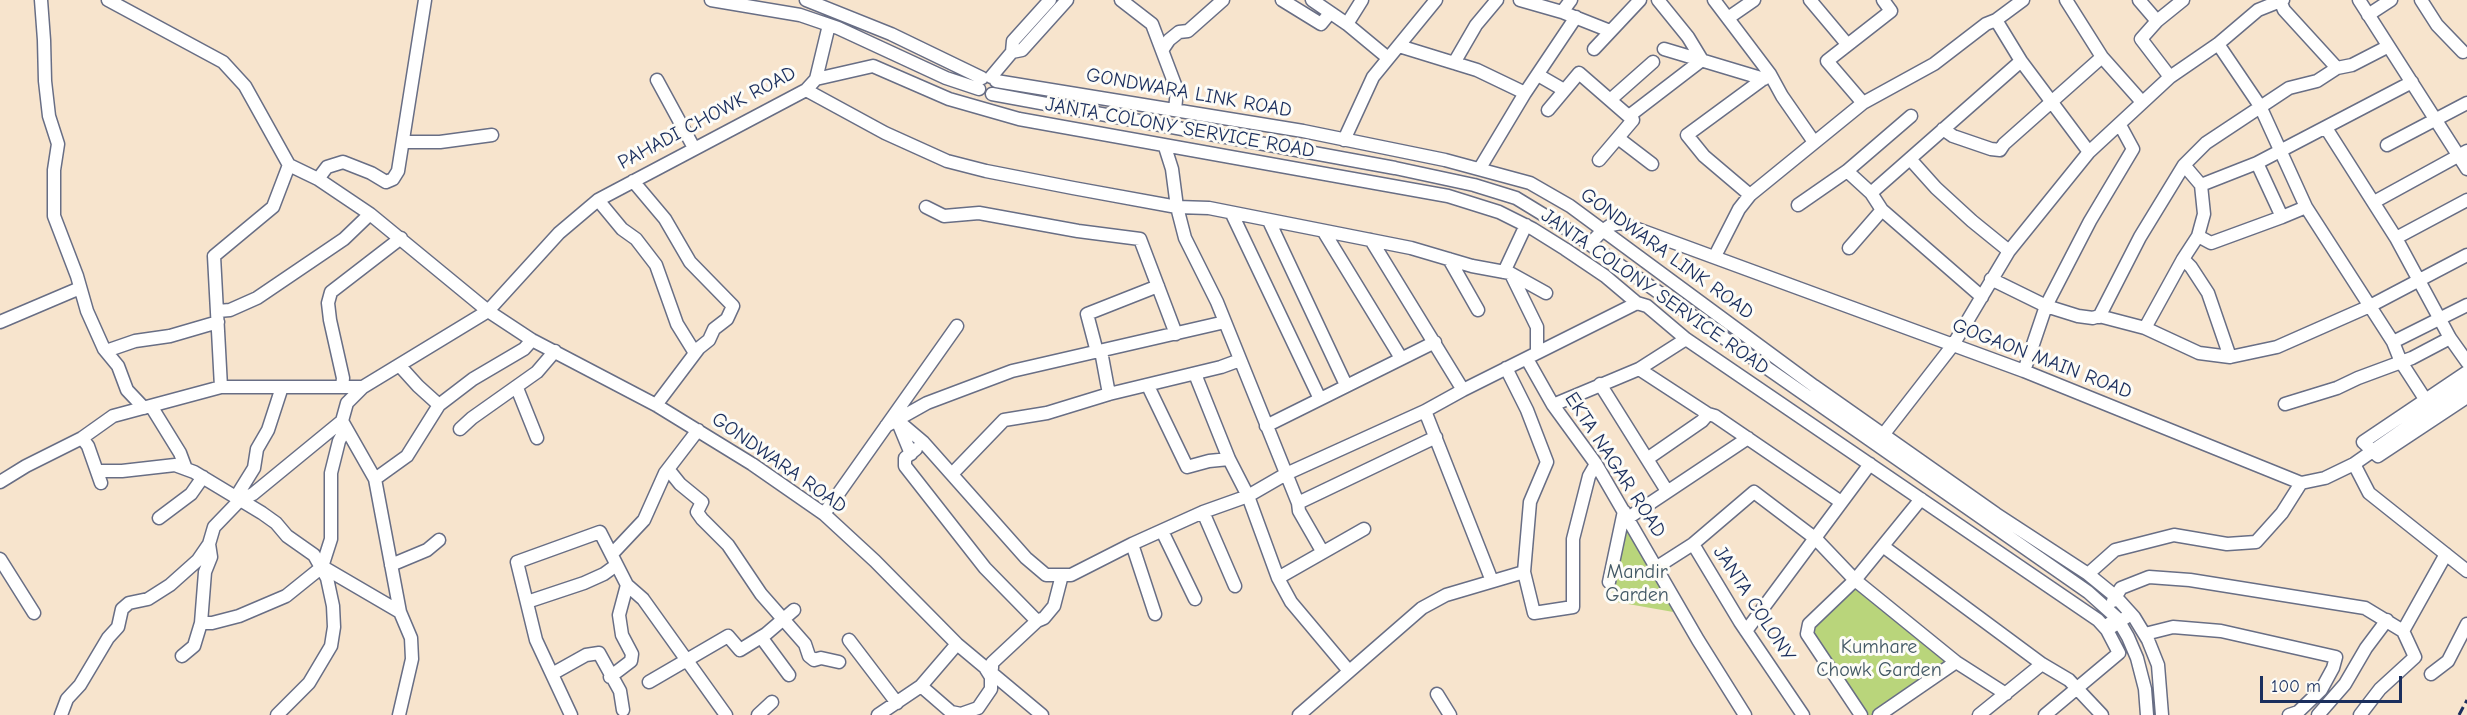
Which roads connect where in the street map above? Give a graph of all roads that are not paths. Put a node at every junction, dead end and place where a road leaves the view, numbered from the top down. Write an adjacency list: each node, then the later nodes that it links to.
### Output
1 (40, 0): 138 (street)
2 (108, 0): 98 (street)
3 (425, 0): 86 (street)
4 (711, 0): 40 (street)
5 (806, 0): 64 (street)
6 (1050, 0): 49 (street)
7 (1067, 0): 49 (street)
8 (1121, 0): 46 (street)
9 (1224, 0): 46 (street)
10 (1282, 0): 33 (street)
11 (1311, 0): 33 (street)
12 (1362, 0): 39 (street)
13 (1436, 0): 44 (street)
14 (1497, 0): 56 (street)
15 (1520, 0): 32 (street)
16 (1571, 0): 32 (street)
17 (1640, 0): 41 (street)
18 (1658, 0): 53 (street)
19 (1714, 0): 36 (street)
20 (1754, 0): 36 (street)
21 (1810, 0): 42 (street)
22 (1883, 0): 42 (street)
23 (2022, 0): 37 (street)
24 (2066, 0): 51 (street)
25 (2139, 0): 38 (street)
26 (2183, 0): 38 (street)
27 (2359, 0): 34 (street)
28 (2391, 0): 34 (street)
29 (2421, 0): 50 (street)
30 (2282, 1): 31 (street); 57 (street)
31 (2255, 5): 43 (street)
32 (1562, 12): 35 (street)
33 (1330, 13): 39 (street)
34 (2368, 15): 45 (street)
35 (1576, 18): 41 (street); 58 (street)
36 (1728, 18): 59 (street)
37 (1996, 20): 54 (street); 71 (street)
38 (2157, 21): 60 (street)
39 (1347, 24): 52 (street)
40 (829, 25): 61 (street); 64 (street)
41 (1610, 31): 47 (street)
42 (1847, 44): 71 (street)
43 (2218, 44): 60 (street); 73 (street)
44 (1399, 46): 52 (street); 56 (street)
45 (2387, 47): 57 (street); 63 (street)
46 (1163, 49): 75 (street)
47 (1594, 49)
48 (1664, 49): 53 (street)
49 (1012, 52): 64 (street)
50 (2463, 52)
51 (2102, 57): 69 (street); 70 (street)
52 (1388, 58): 85 (street)
53 (1702, 60): 59 (street); 77 (street)
54 (2021, 61): 69 (street); 82 (street)
55 (1653, 62): 68 (street)
56 (1454, 63): 67 (street)
57 (2337, 68): 73 (street)
58 (1538, 75): 66 (street); 67 (street)
59 (1767, 77): 87 (street); 107 (street)
60 (2170, 77): 70 (street)
61 (816, 79): 65 (street, PAHADI CHOWK ROAD); 74 (street, PAHADI CHOWK ROAD)
62 (657, 80): 90 (street)
63 (2412, 82): 79 (street); 81 (street)
64 (988, 86): 74 (street); 75 (street, GONDWARA LINK ROAD); 127 (street, GONDWARA LINK ROAD)
65 (806, 90): 90 (street, PAHADI CHOWK ROAD); 113 (street)
66 (1564, 90): 68 (street); 76 (street)
67 (1525, 93): 100 (street)
68 (1610, 100): 77 (street)
69 (2053, 101): 82 (street); 92 (street)
70 (2142, 102): 80 (street)
71 (1863, 103): 87 (street)
72 (2467, 103): 79 (street)
73 (2260, 106): 91 (street); 99 (street)
74 (982, 109): 89 (street, JANTA COLONY SERVICE ROAD)
75 (1175, 110): 85 (street, GONDWARA LINK ROAD)
76 (1548, 110)
77 (1629, 116): 84 (street)
78 (1911, 116): 102 (street)
79 (2435, 118): 88 (street); 93 (street)
80 (2120, 125): 92 (street); 143 (street)
81 (2326, 128): 91 (street); 110 (street)
82 (1943, 129): 94 (street)
83 (492, 135): 86 (street)
84 (1618, 138): 95 (street); 97 (street)
85 (1344, 140): 100 (street, GONDWARA LINK ROAD)
86 (404, 142): 103 (street)
87 (1814, 142): 107 (street)
88 (2386, 145)
89 (1166, 147): 113 (street); 120 (street, JANTA COLONY SERVICE ROAD)
90 (694, 148): 104 (street, PAHADI CHOWK ROAD)
91 (2281, 149): 96 (street); 114 (street)
92 (2089, 152): 129 (street)
93 (2463, 153): 101 (street); 110 (street)
94 (1910, 159): 106 (street); 129 (street)
95 (1599, 160)
96 (2257, 163): 105 (street); 118 (street)
97 (1652, 164)
98 (289, 165): 103 (street, GONDWARA ROAD); 147 (street)
99 (2184, 165): 105 (street); 148 (street)
100 (1480, 168): 121 (street, GONDWARA LINK ROAD)
101 (2467, 169)
102 (1847, 171): 106 (street); 111 (street)
103 (318, 179): 116 (street, GONDWARA ROAD)
104 (633, 181): 108 (street, PAHADI CHOWK ROAD); 164 (street)
105 (2201, 185): 123 (street)
106 (1870, 193): 115 (street)
107 (1750, 195): 131 (street)
108 (598, 200): 146 (street, PAHADI CHOWK ROAD); 164 (street)
109 (2467, 200): 125 (street)
110 (2374, 202): 125 (street)
111 (1798, 205)
112 (926, 207): 137 (street)
113 (1177, 207): 117 (street); 151 (street)
114 (2306, 207): 118 (street); 144 (street)
115 (1882, 210): 128 (street); 140 (street)
116 (370, 214): 124 (street, GONDWARA ROAD); 147 (street)
117 (1232, 214): 119 (street); 189 (street)
118 (2282, 217): 123 (street)
119 (1269, 221): 122 (street); 178 (street)
120 (1526, 225): 134 (street); 141 (street, JANTA COLONY SERVICE ROAD)
121 (1602, 231): 127 (street); 131 (street, GOGAON MAIN ROAD); 203 (street, GONDWARA LINK ROAD)
122 (1324, 232): 126 (street); 167 (street)
123 (2198, 236): 133 (street)
124 (401, 238): 146 (street, GONDWARA ROAD); 183 (street)
125 (2396, 238): 136 (street)
126 (1371, 240): 132 (street); 158 (street)
127 (1590, 244): 267 (street, GONDWARA LINK ROAD)
128 (1849, 248)
129 (2009, 250): 135 (street)
130 (2467, 255): 136 (street)
131 (1715, 256): 160 (street, GOGAON MAIN ROAD)
132 (1449, 259): 134 (street); 145 (street)
133 (2183, 259): 153 (street); 166 (street)
134 (1507, 272): 139 (street); 165 (street)
135 (1991, 279): 140 (street); 143 (street)
136 (2419, 280): 144 (street); 149 (street)
137 (1158, 286): 154 (street); 163 (street)
138 (80, 288): 150 (street); 161 (street)
139 (1546, 294)
140 (1982, 297): 160 (street)
141 (1637, 303): 156 (street, JANTA COLONY SERVICE ROAD); 165 (street)
142 (2467, 305): 149 (street)
143 (2046, 306): 148 (street); 174 (street)
144 (2370, 306): 159 (street); 166 (street)
145 (1478, 310)
146 (488, 311): 157 (street, GONDWARA ROAD); 171 (street, PAHADI CHOWK ROAD)
147 (218, 316): 161 (street); 181 (street)
148 (2099, 317): 153 (street)
149 (2441, 318): 155 (street); 159 (street)
150 (0, 322)
151 (1225, 322): 154 (street); 168 (street)
152 (957, 326): 198 (street)
153 (2145, 328): 166 (street)
154 (1176, 334): 163 (street)
155 (2450, 338): 169 (street); 170 (street)
156 (1686, 339): 173 (street); 214 (street, JANTA COLONY SERVICE ROAD)
157 (532, 340): 162 (street, GONDWARA ROAD); 192 (street)
158 (1435, 342): 167 (street); 186 (street)
159 (2393, 342): 169 (street)
160 (1953, 345): 174 (street, GOGAON MAIN ROAD); 203 (street)
161 (105, 351): 195 (street)
162 (555, 351): 185 (street); 193 (street, GONDWARA ROAD)
163 (1099, 352): 187 (street); 198 (street)
164 (695, 353): 193 (street)
165 (1532, 356): 172 (street); 194 (street, EKTA NAGAR ROAD)
166 (2230, 357)
167 (1401, 358): 178 (street)
168 (1240, 360): 176 (street); 200 (street)
169 (2401, 362): 190 (street); 191 (street)
170 (2467, 363)
171 (399, 364): 184 (street, PAHADI CHOWK ROAD); 192 (street)
172 (1506, 368): 186 (street); 250 (street)
173 (1639, 369): 177 (street); 197 (street)
174 (2024, 371): 223 (street, GOGAON MAIN ROAD)
175 (2467, 372): 190 (street)
176 (1195, 374): 180 (street); 211 (street)
177 (1600, 384): 194 (street); 212 (street)
178 (1346, 385): 189 (street)
179 (2467, 385): 209 (street)
180 (1149, 386): 187 (street); 211 (street)
181 (222, 387): 182 (street); 195 (street)
182 (282, 387): 183 (street); 226 (street)
183 (342, 387): 184 (street)
184 (363, 387): 199 (street)
185 (517, 388): 201 (street); 206 (street)
186 (1463, 390): 196 (street)
187 (1109, 394): 218 (street)
188 (2467, 397): 209 (street)
189 (1320, 399): 200 (street)
190 (2425, 399): 209 (street)
191 (2285, 404)
192 (440, 405): 221 (street)
193 (656, 405): 202 (street, GONDWARA ROAD)
194 (1553, 405): 213 (street, EKTA NAGAR ROAD)
195 (148, 407): 205 (street); 216 (street)
196 (1425, 411): 204 (street); 219 (street)
197 (1708, 414): 207 (street); 212 (street)
198 (892, 423): 208 (street); 210 (street); 231 (street)
199 (344, 424): 221 (street); 226 (street); 247 (street)
200 (1266, 426): 219 (street)
201 (460, 429)
202 (698, 430): 217 (street); 231 (street, GONDWARA ROAD)
203 (1883, 435): 251 (street, GONDWARA LINK ROAD)
204 (1436, 437): 229 (street); 255 (street)
205 (82, 438): 216 (street); 222 (street)
206 (537, 438)
207 (1748, 438): 224 (street); 228 (street)
208 (923, 442): 210 (street); 218 (street)
209 (2371, 451): 215 (street)
210 (911, 454): 270 (street)
211 (1229, 459): 225 (street)
212 (1647, 459): 224 (street)
213 (1596, 464): 232 (street, EKTA NAGAR ROAD); 250 (street)
214 (1870, 464): 227 (street, JANTA COLONY SERVICE ROAD); 228 (street)
215 (2354, 464): 223 (street); 243 (street)
216 (186, 469): 220 (street)
217 (668, 469): 245 (street); 268 (street)
218 (952, 474): 252 (street)
219 (1286, 474): 225 (street); 229 (street)
220 (203, 477): 226 (street); 233 (street)
221 (375, 479): 246 (street)
222 (0, 482)
223 (2301, 483): 251 (street)
224 (1667, 491): 232 (street)
225 (1248, 496): 230 (street); 253 (street)
226 (238, 498): 238 (street); 247 (street)
227 (1921, 499): 241 (street); 273 (street, JANTA COLONY SERVICE ROAD)
228 (1841, 502): 236 (street)
229 (1299, 503): 242 (street)
230 (1203, 512): 235 (street); 258 (street)
231 (824, 514): 279 (street, GONDWARA ROAD)
232 (1626, 515): 248 (street, EKTA NAGAR ROAD); 256 (street)
233 (159, 518)
234 (1364, 529): 242 (street)
235 (1162, 531): 239 (street); 260 (street)
236 (1816, 539): 240 (street); 254 (street); 274 (street)
237 (439, 540): 246 (street)
238 (209, 544): 271 (street); 299 (street)
239 (1132, 544): 252 (street); 265 (street)
240 (1692, 544): 248 (street); 274 (street, JANTA COLONY)
241 (1884, 547): 254 (street); 284 (street)
242 (1322, 552): 253 (street)
243 (2445, 554): 249 (street); 275 (street)
244 (0, 559): 264 (street)
245 (614, 560): 257 (street); 261 (street); 261 (street)
246 (391, 565): 263 (street)
247 (322, 567): 263 (street); 271 (street); 300 (street)
248 (1657, 567): 309 (street, EKTA NAGAR ROAD)
249 (2467, 571)
250 (1524, 572): 255 (street)
251 (2088, 574): 259 (street, GONDWARA LINK ROAD)
252 (1062, 575): 270 (street)
253 (1278, 578): 286 (street)
254 (1856, 580): 283 (street); 311 (street)
255 (1492, 581): 286 (street)
256 (1609, 582)
257 (627, 585): 281 (street); 290 (street)
258 (1235, 586)
259 (2115, 596): 266 (street, GONDWARA LINK ROAD); 267 (street); 269 (street)
260 (1195, 599)
261 (527, 602): 287 (street)
262 (794, 610): 268 (street)
263 (400, 612): 301 (street)
264 (34, 613)
265 (1155, 614)
266 (2131, 614): 267 (street); 276 (street, GONDWARA LINK ROAD)
267 (2117, 618): 273 (street); 316 (street)
268 (783, 620): 277 (street); 282 (street)
269 (2387, 620): 275 (street); 319 (street)
270 (1037, 621): 285 (street)
271 (201, 623): 280 (street)
272 (2467, 624): 288 (street)
273 (2107, 630): 293 (street)
274 (1746, 631): 310 (street, JANTA COLONY)
275 (2403, 631): 320 (street)
276 (2145, 634): 317 (street, GONDWARA LINK ROAD); 318 (street)
277 (761, 637): 281 (street); 289 (street)
278 (849, 640): 297 (street)
279 (957, 644): 285 (street, GONDWARA ROAD); 292 (street)
280 (182, 656)
281 (687, 661): 291 (street); 303 (street)
282 (839, 662)
283 (1956, 662): 295 (street); 312 (street)
284 (2042, 664): 293 (street); 295 (street)
285 (986, 669): 292 (street); 306 (street, GONDWARA ROAD)
286 (1349, 671): 307 (street)
287 (552, 674): 290 (street); 302 (street)
288 (2431, 674)
289 (789, 675)
290 (610, 676): 298 (street)
291 (649, 682)
292 (921, 686): 297 (street)
293 (2078, 687): 314 (street); 315 (street)
294 (1437, 694): 308 (street)
295 (2006, 694): 313 (street)
296 (772, 702): 304 (street)
297 (897, 703): 305 (street)
298 (623, 710)
299 (61, 715)
300 (277, 715)
301 (399, 715)
302 (571, 715)
303 (726, 715)
304 (758, 715)
305 (878, 715)
306 (1041, 715)
307 (1299, 715)
308 (1450, 715)
309 (1745, 715)
310 (1803, 715)
311 (1861, 715)
312 (1879, 715)
313 (1979, 715)
314 (2045, 715)
315 (2102, 715)
316 (2147, 715)
317 (2162, 715)
318 (2289, 715)
319 (2318, 715)
320 (2360, 715)

